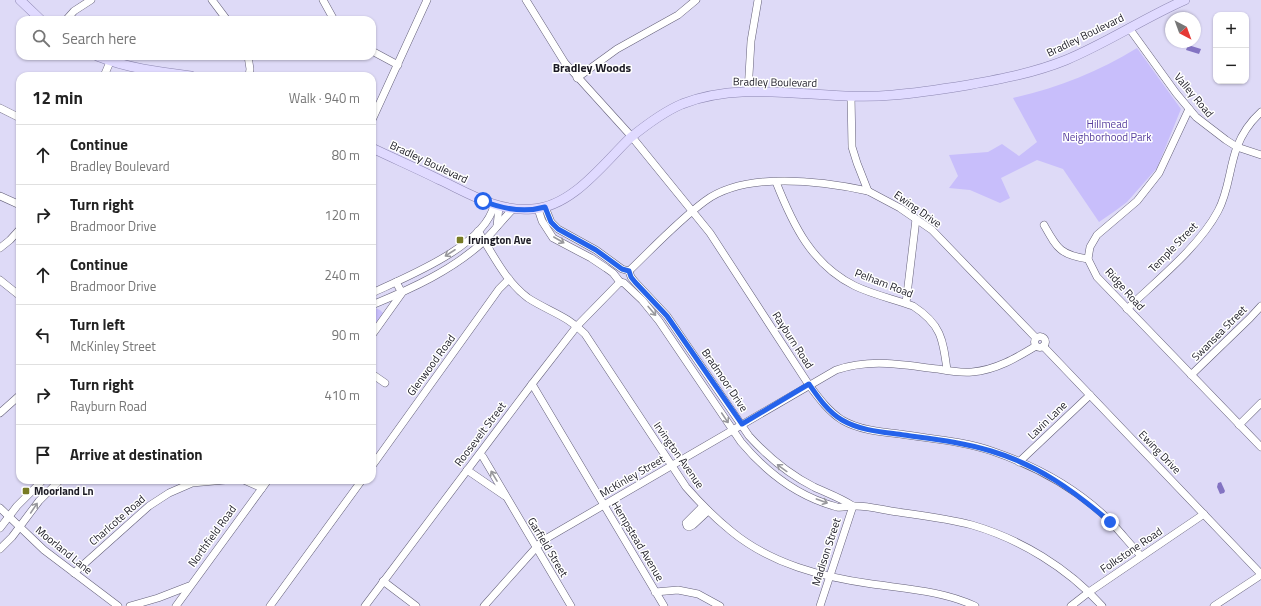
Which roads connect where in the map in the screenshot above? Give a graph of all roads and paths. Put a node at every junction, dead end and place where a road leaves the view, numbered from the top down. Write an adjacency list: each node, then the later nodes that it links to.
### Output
1 (20, 0): 10 (main road)
2 (91, 0): 11 (street)
3 (212, 0): 12 (street)
4 (323, 0): 13 (street)
5 (427, 0): 19 (street)
6 (526, 0): 23 (street, Rayburn Road)
7 (696, 0): 23 (street)
8 (758, 0): 24 (street)
9 (1185, 0): 14 (main road, Bradley Boulevard)
10 (37, 16)
11 (70, 16)
12 (224, 16)
13 (332, 16)
14 (1129, 28): 25 (main road, Bradley Boulevard); 27 (street, Valley Road)
15 (376, 53): 19 (street)
16 (106, 60): 18 (main road)
17 (249, 60): 22 (street)
18 (110, 62): 20 (street); 21 (main road)
19 (398, 64): 28 (street)
20 (106, 72)
21 (162, 72)
22 (250, 72)
23 (577, 78): 31 (street, Rayburn Road)
24 (748, 92): 25 (main road, Bradley Boulevard); 31 (main road, Bradley Boulevard)
25 (850, 96): 36 (street)
26 (0, 108): 30 (street)
27 (1189, 109): 32 (street, Valley Road); 50 (street)
28 (376, 111)
29 (1261, 112): 32 (street, Temple Street)
30 (16, 116)
31 (632, 137): 40 (main road, Bradley Boulevard); 42 (street, Rayburn Road)
32 (1237, 147): 34 (street, Valley Road); 62 (street, Temple Street)
33 (376, 150): 39 (main road, Bradley Boulevard)
34 (1261, 155)
35 (776, 182): 36 (street); 42 (street); 60 (street, Pelham Road)
36 (868, 191): 43 (street, Ewing Drive)
37 (0, 196): 38 (street)
38 (16, 203)
39 (496, 206): 41 (main road, Bradley Boulevard); 45 (street); 46 (street)
40 (541, 208): 41 (main road, Bradley Boulevard); 51 (street, Bradmoor Drive); 54 (street, Bradmoor Drive, one-way to 54)
41 (513, 209): 45 (street)
42 (693, 211): 51 (street); 71 (street, Rayburn Road)
43 (916, 219): 60 (street); 65 (street, Ewing Drive)
44 (1044, 225): 50 (street)
45 (497, 226): 48 (street)
46 (478, 231): 48 (street, Irvington Avenue); 55 (street, one-way to 55)
47 (16, 233): 49 (street)
48 (484, 241): 52 (street, Irvington Avenue); 58 (street)
49 (0, 248)
50 (1088, 259): 62 (street, Ridge Road)
51 (628, 272): 54 (street); 54 (street); 76 (street, Bradmoor Drive)
52 (509, 279): 63 (street, Irvington Avenue); 81 (street, Glenwood Road)
53 (0, 280): 57 (street)
54 (620, 281): 63 (street, Roosevelt Street); 78 (street, Bradmoor Drive, one-way to 78)
55 (396, 282): 56 (street); 58 (street)
56 (376, 291)
57 (16, 293)
58 (402, 293): 59 (street); 64 (street)
59 (376, 303)
60 (906, 303): 66 (street, Pelham Road)
61 (1261, 306): 67 (street, Swansea Street)
62 (1127, 309): 67 (street, Ridge Road)
63 (577, 326): 70 (street, Roosevelt Street); 83 (street, Irvington Avenue)
64 (376, 329)
65 (1038, 343): 66 (street, McKinley Street); 72 (street, Ewing Drive)
66 (946, 370): 71 (street, McKinley Street)
67 (1191, 375): 77 (street, Ridge Road)
68 (376, 377): 69 (street)
69 (385, 383)
70 (532, 384): 80 (street, Roosevelt Street); 93 (street, Hempstead Avenue)
71 (809, 384): 76 (street, McKinley Street); 82 (street, Rayburn Road)
72 (1090, 395): 82 (street, Lavin Lane); 96 (street, Ewing Drive)
73 (16, 398): 75 (street)
74 (1261, 403): 77 (street)
75 (0, 413)
76 (742, 424): 78 (street, McKinley Street); 94 (street, Bradmoor Drive, one-way to 76)
77 (1239, 424): 79 (street, Ridge Road)
78 (733, 430): 83 (street, McKinley Street); 94 (street, Bradmoor Drive, one-way to 94)
79 (1261, 447)
80 (480, 454): 84 (street, Roosevelt Street); 92 (street, Garfield Street, one-way to 80)
81 (376, 460)
82 (1019, 462): 102 (street, Rayburn Road)
83 (672, 465): 93 (street, McKinley Street); 105 (street, Irvington Avenue)
84 (467, 470): 92 (street, Garfield Street); 106 (street, Roosevelt Street)
85 (40, 484): 97 (street)
86 (56, 484): 98 (street, one-way to 86)
87 (190, 484): 103 (street, Charlcote Road)
88 (253, 484): 91 (street)
89 (265, 484): 91 (street, Northfield Road)
90 (359, 484): 113 (street)
91 (262, 488): 107 (street, Northfield Road)
92 (507, 498): 100 (street, Garfield Street)
93 (604, 505): 100 (street, McKinley Street); 108 (street, Hempstead Avenue)
94 (853, 506): 105 (street, Madison Street); 109 (street, Bradmoor Drive)
95 (0, 508): 97 (street, Moorland Lane)
96 (1204, 514): 102 (street, Folkstone Road); 104 (street, Ewing Drive)
97 (9, 517): 98 (street, Moorland Lane); 99 (street)
98 (20, 527): 101 (street); 103 (street, Moorland Lane)
99 (0, 528)
100 (536, 548): 116 (street, McKinley Street); 117 (street, Garfield Street)
101 (0, 549)
102 (1141, 556): 109 (street, Folkstone Road)
103 (74, 573): 110 (street, Moorland Lane)
104 (1261, 575): 124 (street)
105 (829, 577): 120 (street, Madison Street); 121 (street, Irvington Avenue)
106 (383, 581): 114 (street, Roosevelt Street); 115 (street)
107 (189, 586): 111 (street); 112 (street, Northfield Road)
108 (655, 592): 118 (street, Hempstead Avenue); 119 (street)
109 (1088, 592): 122 (street, Folkstone Road); 123 (street, Bradmoor Drive)
110 (118, 606)
111 (130, 606)
112 (176, 606)
113 (270, 606)
114 (365, 606)
115 (416, 606)
116 (484, 606)
117 (571, 606)
118 (664, 606)
119 (720, 606)
120 (820, 606)
121 (976, 606)
122 (1071, 606)
123 (1102, 606)
124 (1214, 606)

